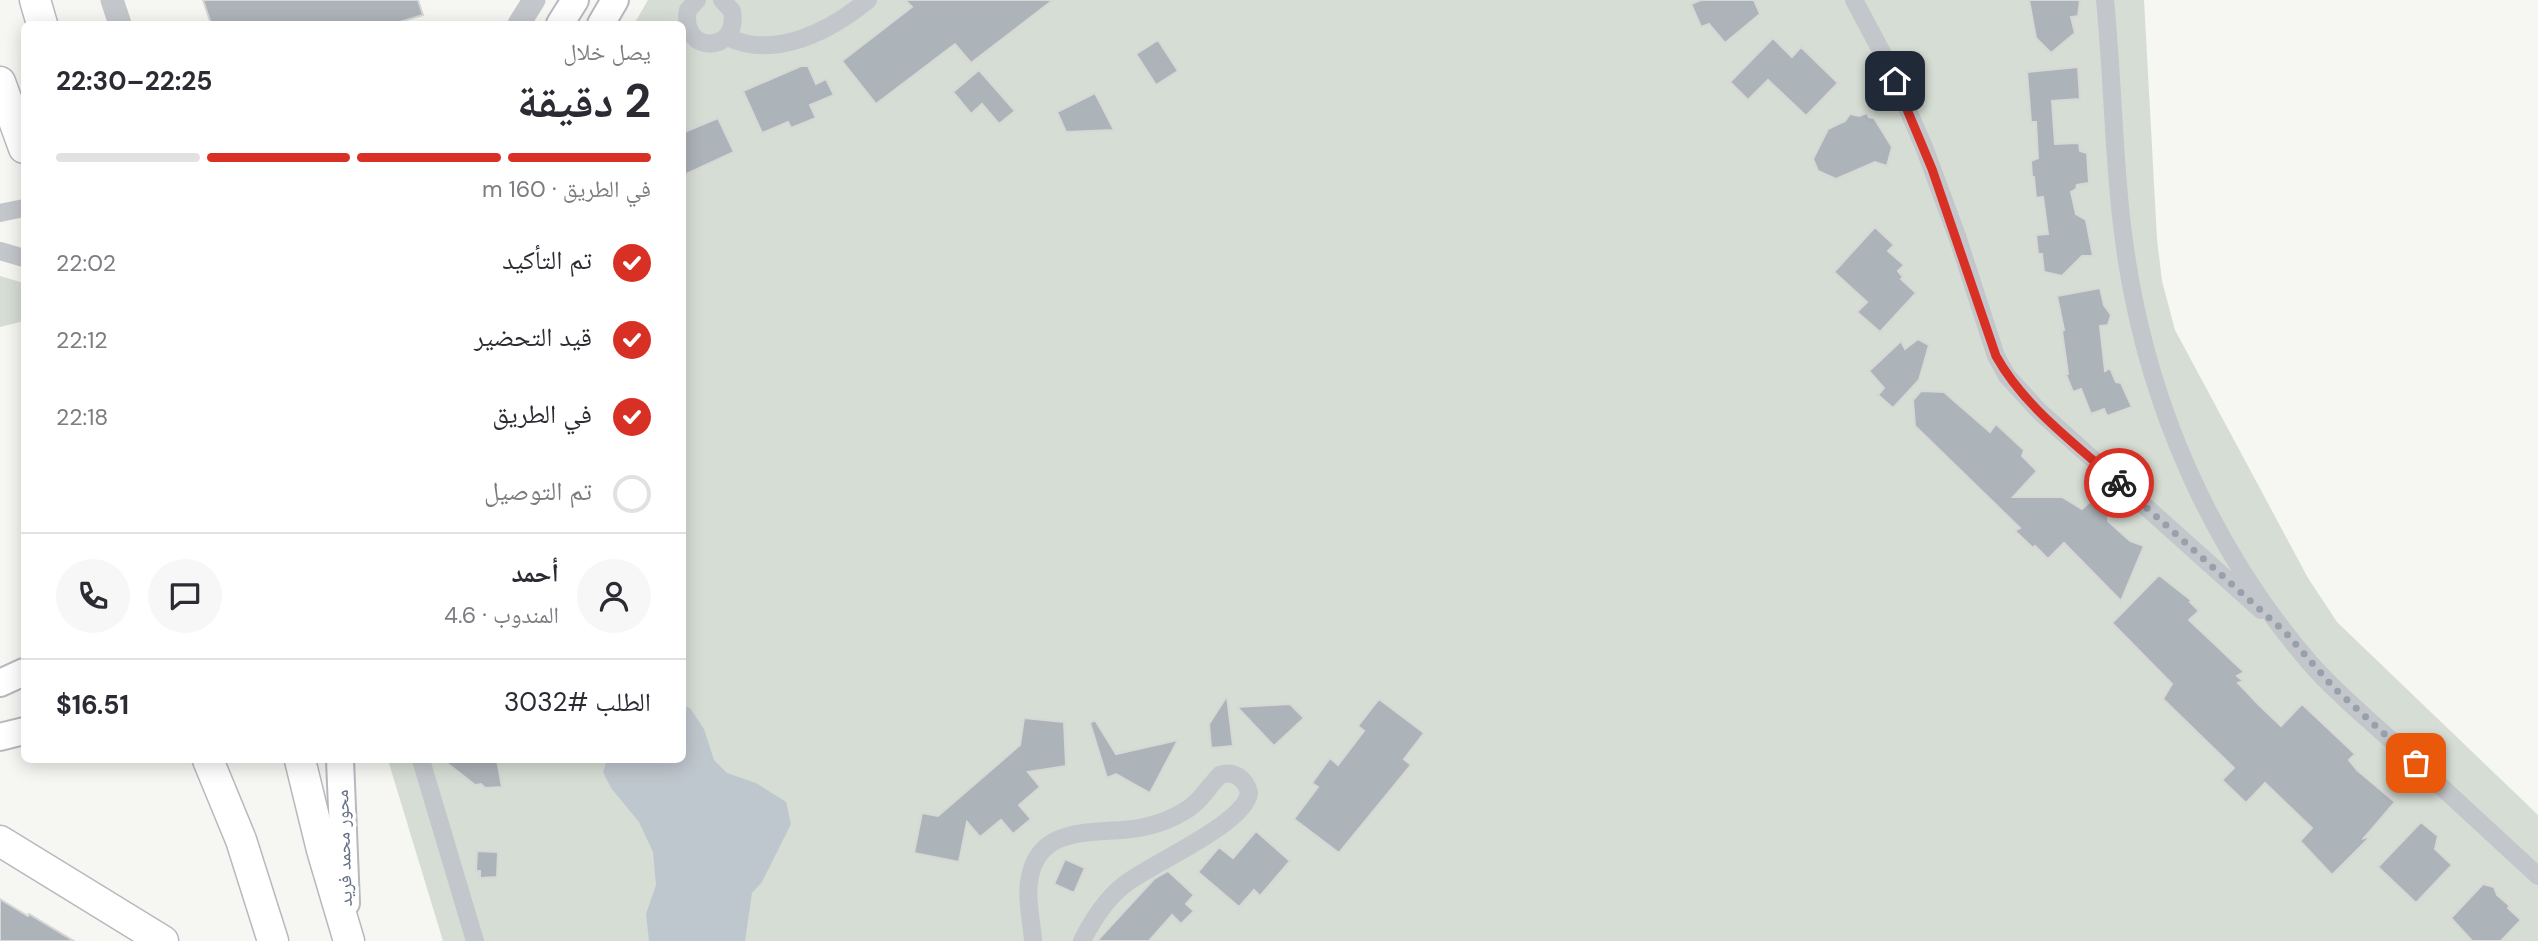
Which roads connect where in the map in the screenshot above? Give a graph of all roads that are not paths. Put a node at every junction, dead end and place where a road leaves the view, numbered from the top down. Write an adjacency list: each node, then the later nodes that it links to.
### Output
1 (35, 0): 11 (main road)
2 (112, 0): 12 (street)
3 (534, 0): 13 (street)
4 (575, 0): 14 (main road)
5 (615, 0): 15 (main road)
6 (697, 0): 16 (street)
7 (722, 0): 17 (street)
8 (868, 0): 17 (street)
9 (1854, 0): 25 (street)
10 (2105, 0): 25 (street)
11 (41, 21)
12 (119, 21)
13 (521, 21)
14 (562, 21)
15 (603, 21)
16 (692, 37): 17 (street); 18 (street)
17 (727, 37)
18 (686, 47)
19 (0, 82): 20 (main road)
20 (21, 140)
21 (21, 209): 22 (street)
22 (0, 213)
23 (0, 251): 24 (street)
24 (21, 257)
25 (2285, 632): 33 (street)
26 (21, 732): 27 (main road)
27 (0, 737)
28 (207, 763): 36 (main road)
29 (301, 763): 34 (main road)
30 (340, 763): 34 (main road, محور محمد فريد)
31 (422, 763): 37 (street)
32 (0, 841): 35 (main road)
33 (2538, 876)
34 (348, 939)
35 (163, 941)
36 (273, 941)
37 (475, 941)
38 (1033, 941): 39 (street)
39 (1082, 941)

